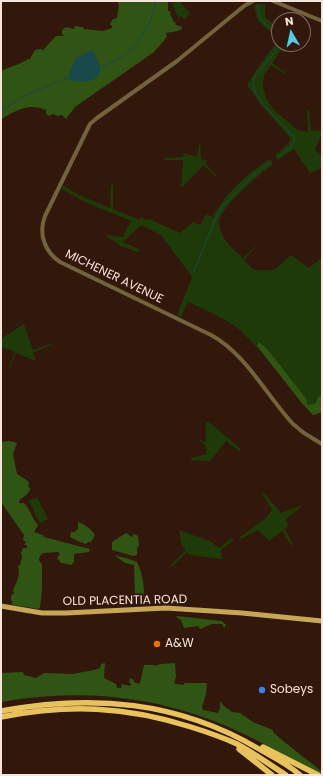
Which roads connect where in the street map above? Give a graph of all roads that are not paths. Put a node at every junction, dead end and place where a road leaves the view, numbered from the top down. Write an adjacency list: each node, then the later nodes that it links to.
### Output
1 (252, 1): 4 (street, MICHENER AVENUE)
2 (274, 1): 3 (street)
3 (322, 21)
4 (322, 444)
5 (1, 606): 6 (main road, OLD PLACENTIA ROAD)
6 (322, 621)
7 (1, 711): 10 (highway)
8 (1, 717): 9 (highway)
9 (220, 737): 11 (highway); 12 (highway)
10 (240, 738): 13 (highway); 14 (highway)
11 (272, 775)
12 (286, 775)
13 (300, 775)
14 (318, 775)

